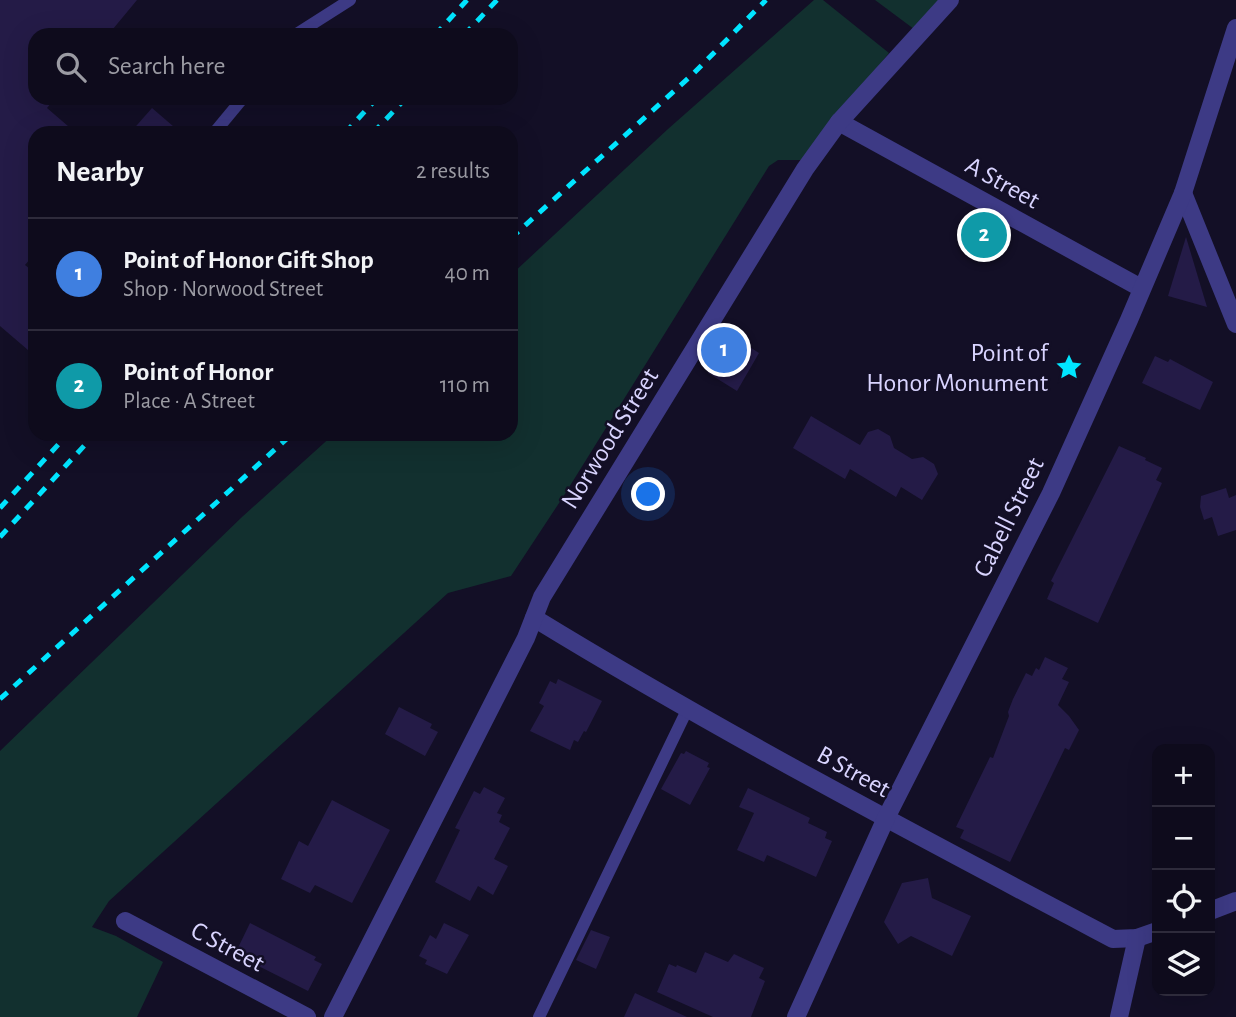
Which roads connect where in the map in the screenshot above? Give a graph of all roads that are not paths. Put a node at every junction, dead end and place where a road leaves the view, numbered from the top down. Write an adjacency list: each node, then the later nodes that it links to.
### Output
1 (349, 0): 4 (lane)
2 (950, 0): 6 (street, Norwood Street)
3 (1236, 27): 8 (street, Cabell Street)
4 (306, 28)
5 (237, 105): 7 (lane)
6 (839, 122): 9 (street, A Street); 11 (street, Norwood Street)
7 (220, 126)
8 (1184, 193): 9 (street, Cabell Street); 10 (street)
9 (1141, 288): 13 (street, Cabell Street)
10 (1236, 324)
11 (534, 618): 12 (street, B Street); 20 (street, Norwood Street)
12 (688, 708): 13 (street, B Street); 21 (lane)
13 (886, 818): 18 (street, B Street); 22 (street, Cabell Street)
14 (1236, 901): 15 (street)
15 (1215, 909)
16 (125, 921): 19 (street, C Street)
17 (1152, 933): 18 (street, B Street)
18 (1138, 938): 23 (street)
19 (307, 1017)
20 (334, 1017)
21 (539, 1017)
22 (796, 1017)
23 (1119, 1017)

